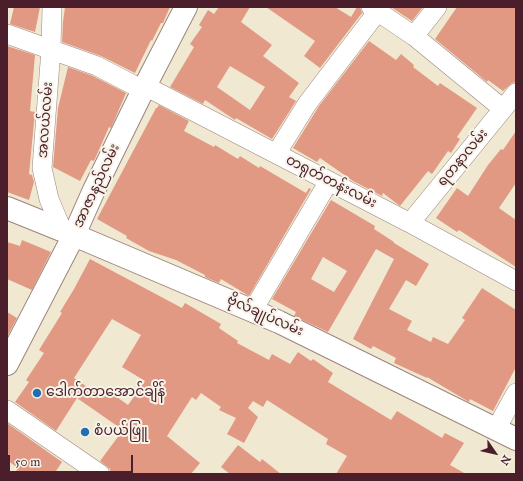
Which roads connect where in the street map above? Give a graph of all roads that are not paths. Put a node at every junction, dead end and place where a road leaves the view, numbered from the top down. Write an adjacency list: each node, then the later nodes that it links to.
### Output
1 (52, 7): 7 (street, အလယ်လမ်း)
2 (186, 7): 8 (main road, အာဇာနည်လမ်း)
3 (437, 7): 6 (street)
4 (375, 9): 6 (street); 11 (street)
5 (7, 34): 7 (street, တရုတ်တန်းလမ်း)
6 (414, 36): 10 (street)
7 (51, 49): 8 (street, တရုတ်တန်းလမ်း); 15 (street, အလယ်လမ်း)
8 (144, 88): 11 (street, တရုတ်တန်းလမ်း); 15 (main road, အာဇာနည်လမ်း)
9 (516, 93): 10 (street, ရတနာလမ်း)
10 (503, 110): 14 (street, ရတနာလမ်း)
11 (276, 154): 12 (street, တရုတ်တန်းလမ်း)
12 (329, 181): 14 (street, တရုတ်တန်းလမ်း); 17 (street)
13 (7, 208): 15 (main road, ဗိုလ်ချုပ်လမ်း)
14 (410, 223): 16 (street, တရုတ်တန်းလမ်း)
15 (68, 232): 17 (main road, ဗိုလ်ချုပ်လမ်း); 18 (main road, အာဇာနည်လမ်း)
16 (516, 281)
17 (253, 310): 21 (main road, ဗိုလ်ချုပ်လမ်း)
18 (7, 364)
19 (516, 393): 21 (street)
20 (7, 410): 23 (street)
21 (496, 429): 22 (main road, ဗိုလ်ချုပ်လမ်း)
22 (516, 439)
23 (100, 474)

